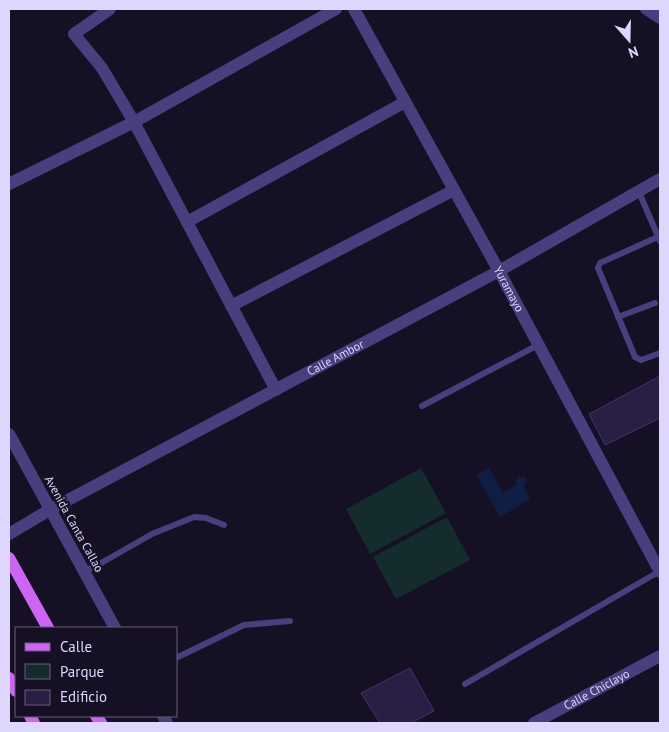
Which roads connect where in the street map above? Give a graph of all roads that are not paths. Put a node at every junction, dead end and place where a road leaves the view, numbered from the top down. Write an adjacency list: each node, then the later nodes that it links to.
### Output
1 (110, 9): 7 (street)
2 (336, 9): 7 (street)
3 (354, 9): 6 (street, Yuramayo)
4 (646, 9): 5 (street)
5 (660, 17)
6 (405, 102): 10 (street, Yuramayo); 12 (street)
7 (134, 122): 9 (street); 12 (street)
8 (660, 179): 11 (street, Calle Ambor)
9 (9, 184)
10 (454, 190): 14 (street, Yuramayo); 16 (street)
11 (639, 192): 13 (lane); 14 (street, Calle Ambor)
12 (187, 222): 16 (street)
13 (660, 238): 17 (lane)
14 (499, 271): 18 (street, Yuramayo); 20 (street, Calle Ambor)
15 (655, 303): 17 (lane)
16 (231, 306): 20 (street)
17 (618, 317): 19 (lane)
18 (538, 345): 21 (lane); 27 (street, Yuramayo)
19 (660, 353)
20 (276, 390): 23 (street, Calle Ambor)
21 (422, 406)
22 (9, 434): 23 (street, Avenida Canta Callao)
23 (51, 509): 25 (street, Calle Ambor); 28 (street, Avenida Canta Callao)
24 (224, 525): 28 (lane)
25 (9, 534)
26 (9, 558): 30 (main road)
27 (659, 567): 35 (lane)
28 (84, 571): 31 (street, Avenida Canta Callao)
29 (290, 621): 33 (lane)
30 (47, 627)
31 (114, 627)
32 (660, 656): 37 (street, Calle Chiclayo)
33 (178, 657)
34 (9, 678): 36 (main road)
35 (465, 684)
36 (15, 689)
37 (534, 723)

